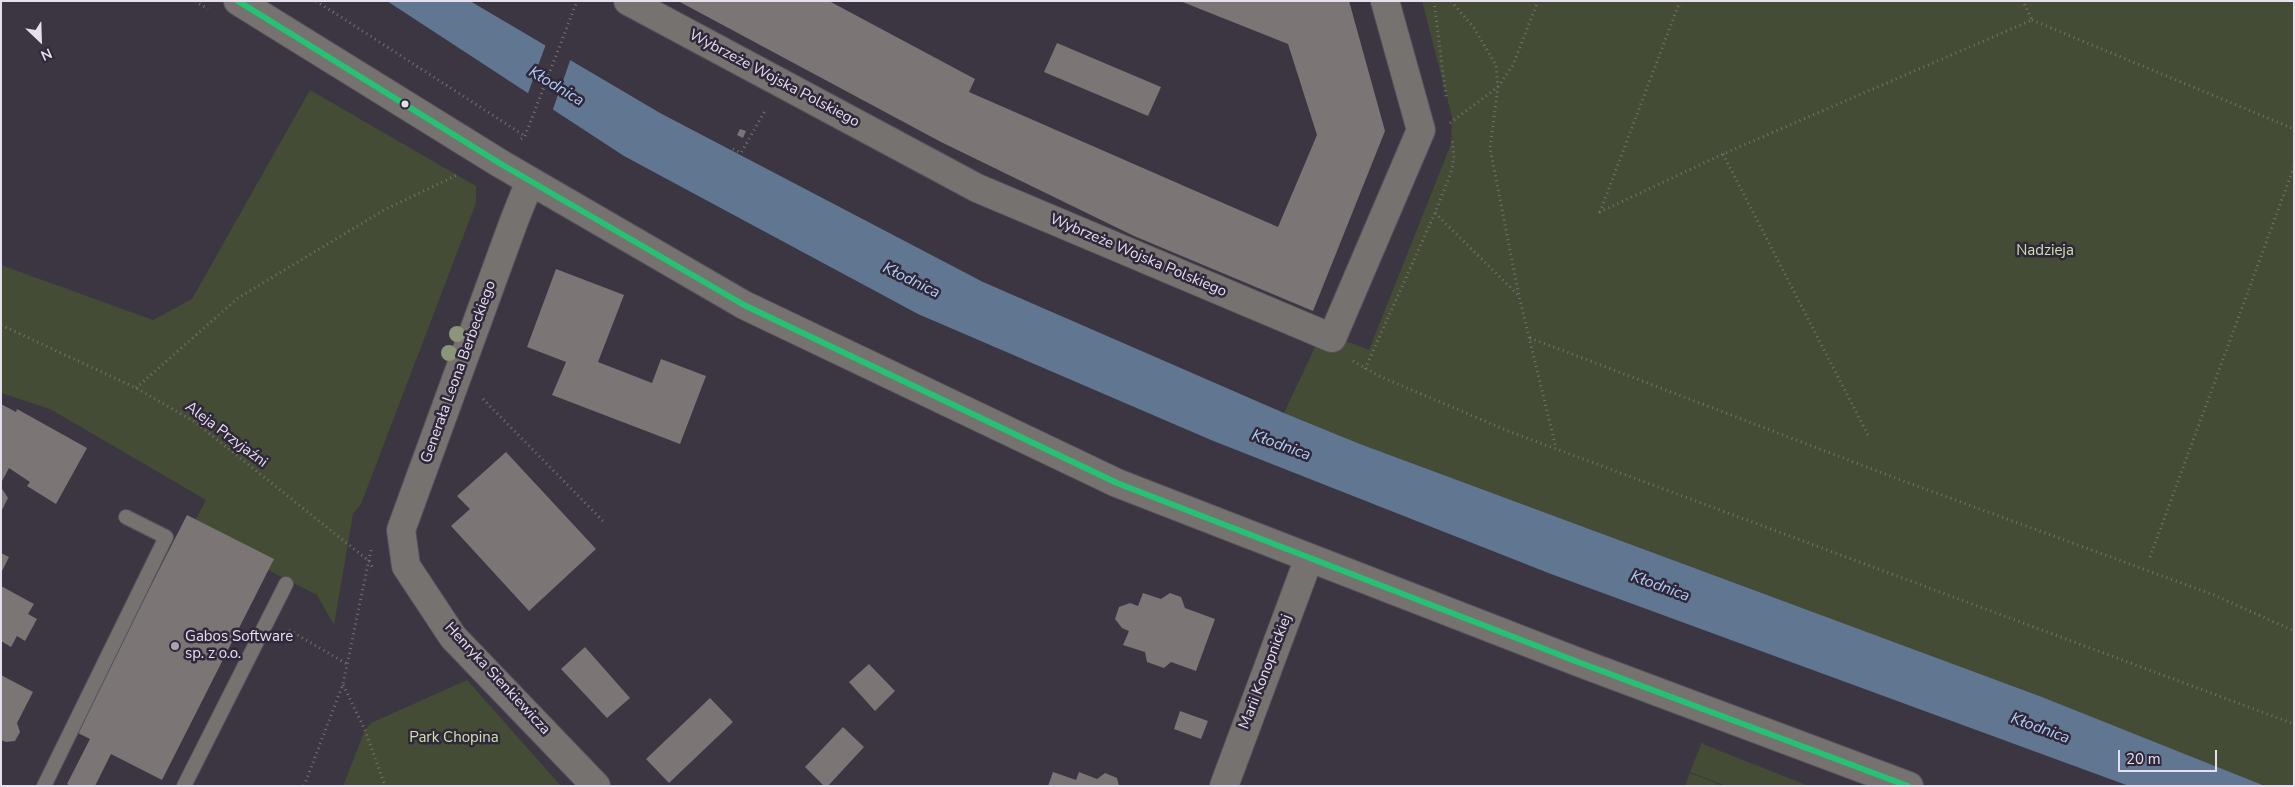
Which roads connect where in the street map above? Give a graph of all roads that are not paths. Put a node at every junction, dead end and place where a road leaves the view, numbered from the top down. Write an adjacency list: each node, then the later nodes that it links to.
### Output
1 (238, 1): 4 (street)
2 (628, 1): 3 (street, Wybrzeże Wojska Polskiego)
3 (1385, 1)
4 (530, 181): 6 (street); 7 (street, Generała Leona Berbeckiego)
5 (126, 517): 9 (lane)
6 (1309, 558): 12 (street, Marii Konopnickiej); 13 (street)
7 (406, 566): 11 (street, Henryka Sienkiewicza)
8 (286, 584): 10 (lane)
9 (44, 786)
10 (184, 786)
11 (596, 786)
12 (1224, 786)
13 (1909, 786)

